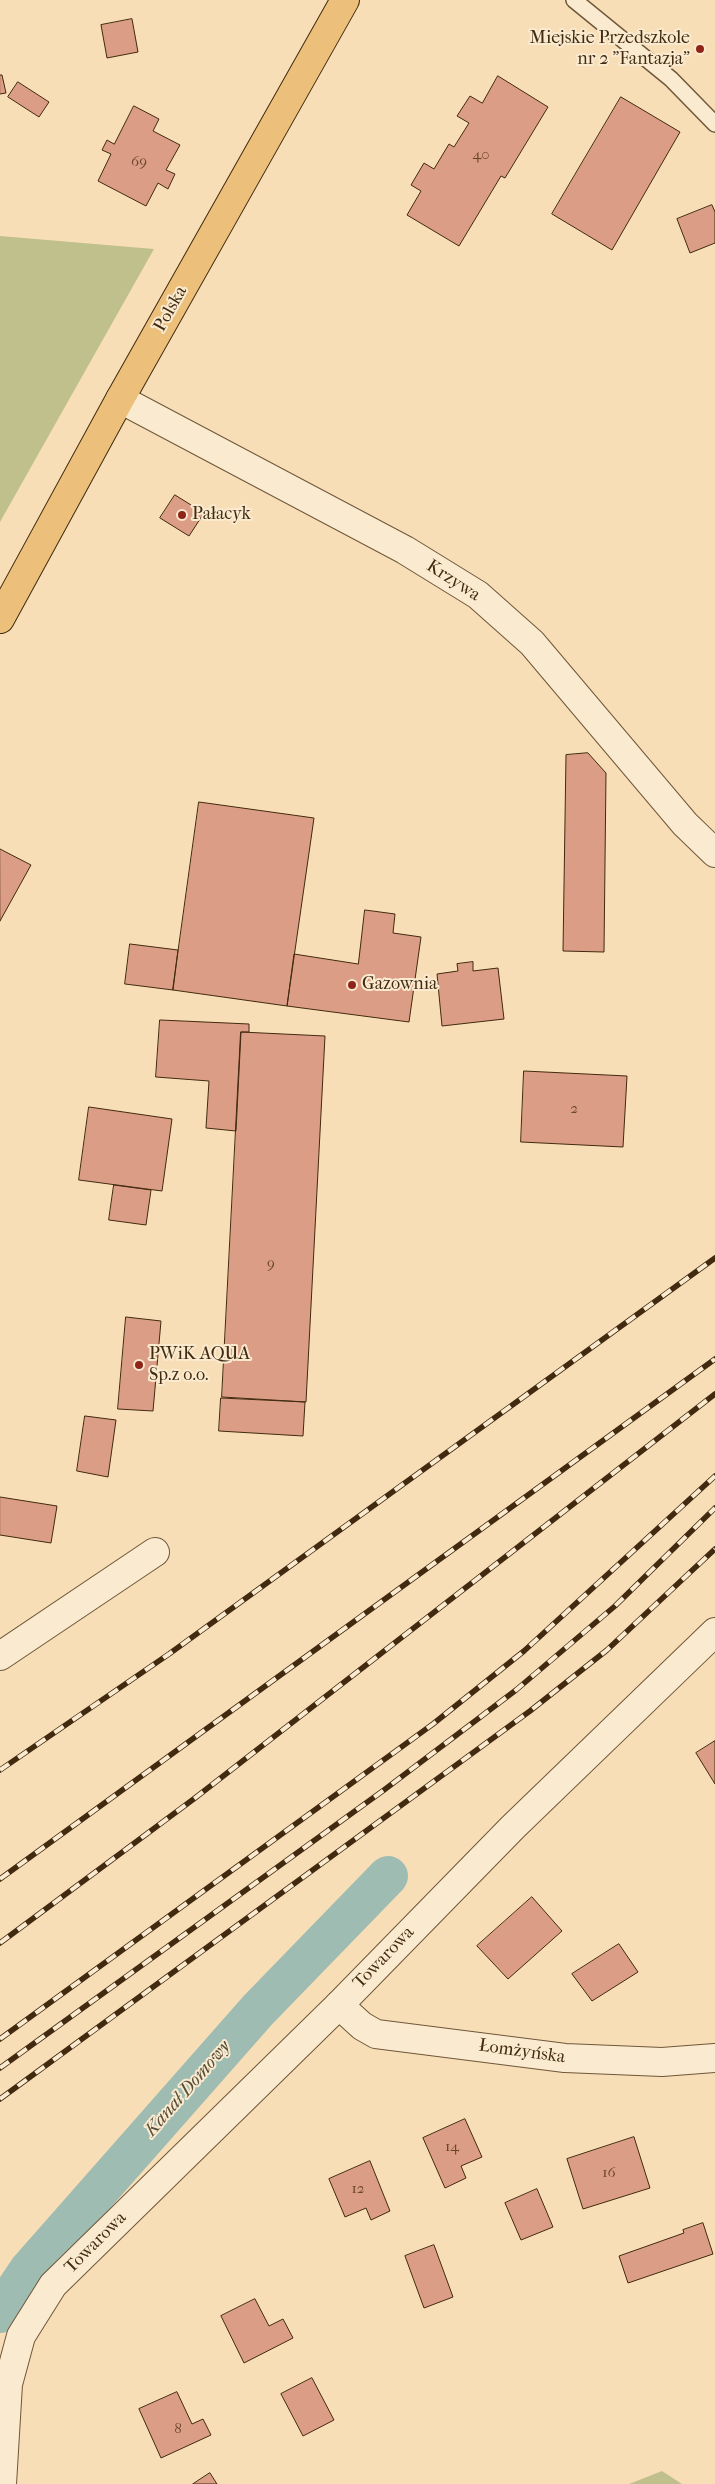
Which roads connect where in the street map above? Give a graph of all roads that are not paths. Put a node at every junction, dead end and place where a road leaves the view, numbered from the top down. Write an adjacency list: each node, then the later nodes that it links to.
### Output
1 (345, 0): 4 (main road, Polska)
2 (574, 0): 3 (lane)
3 (715, 124)
4 (120, 399): 5 (main road, Polska); 6 (street, Krzywa)
5 (0, 619)
6 (715, 853)
7 (156, 1552): 9 (street)
8 (715, 1632): 10 (street, Towarowa)
9 (0, 1656)
10 (339, 2004): 11 (street, Łomżyńska); 12 (street, Towarowa)
11 (715, 2058)
12 (2, 2484)

